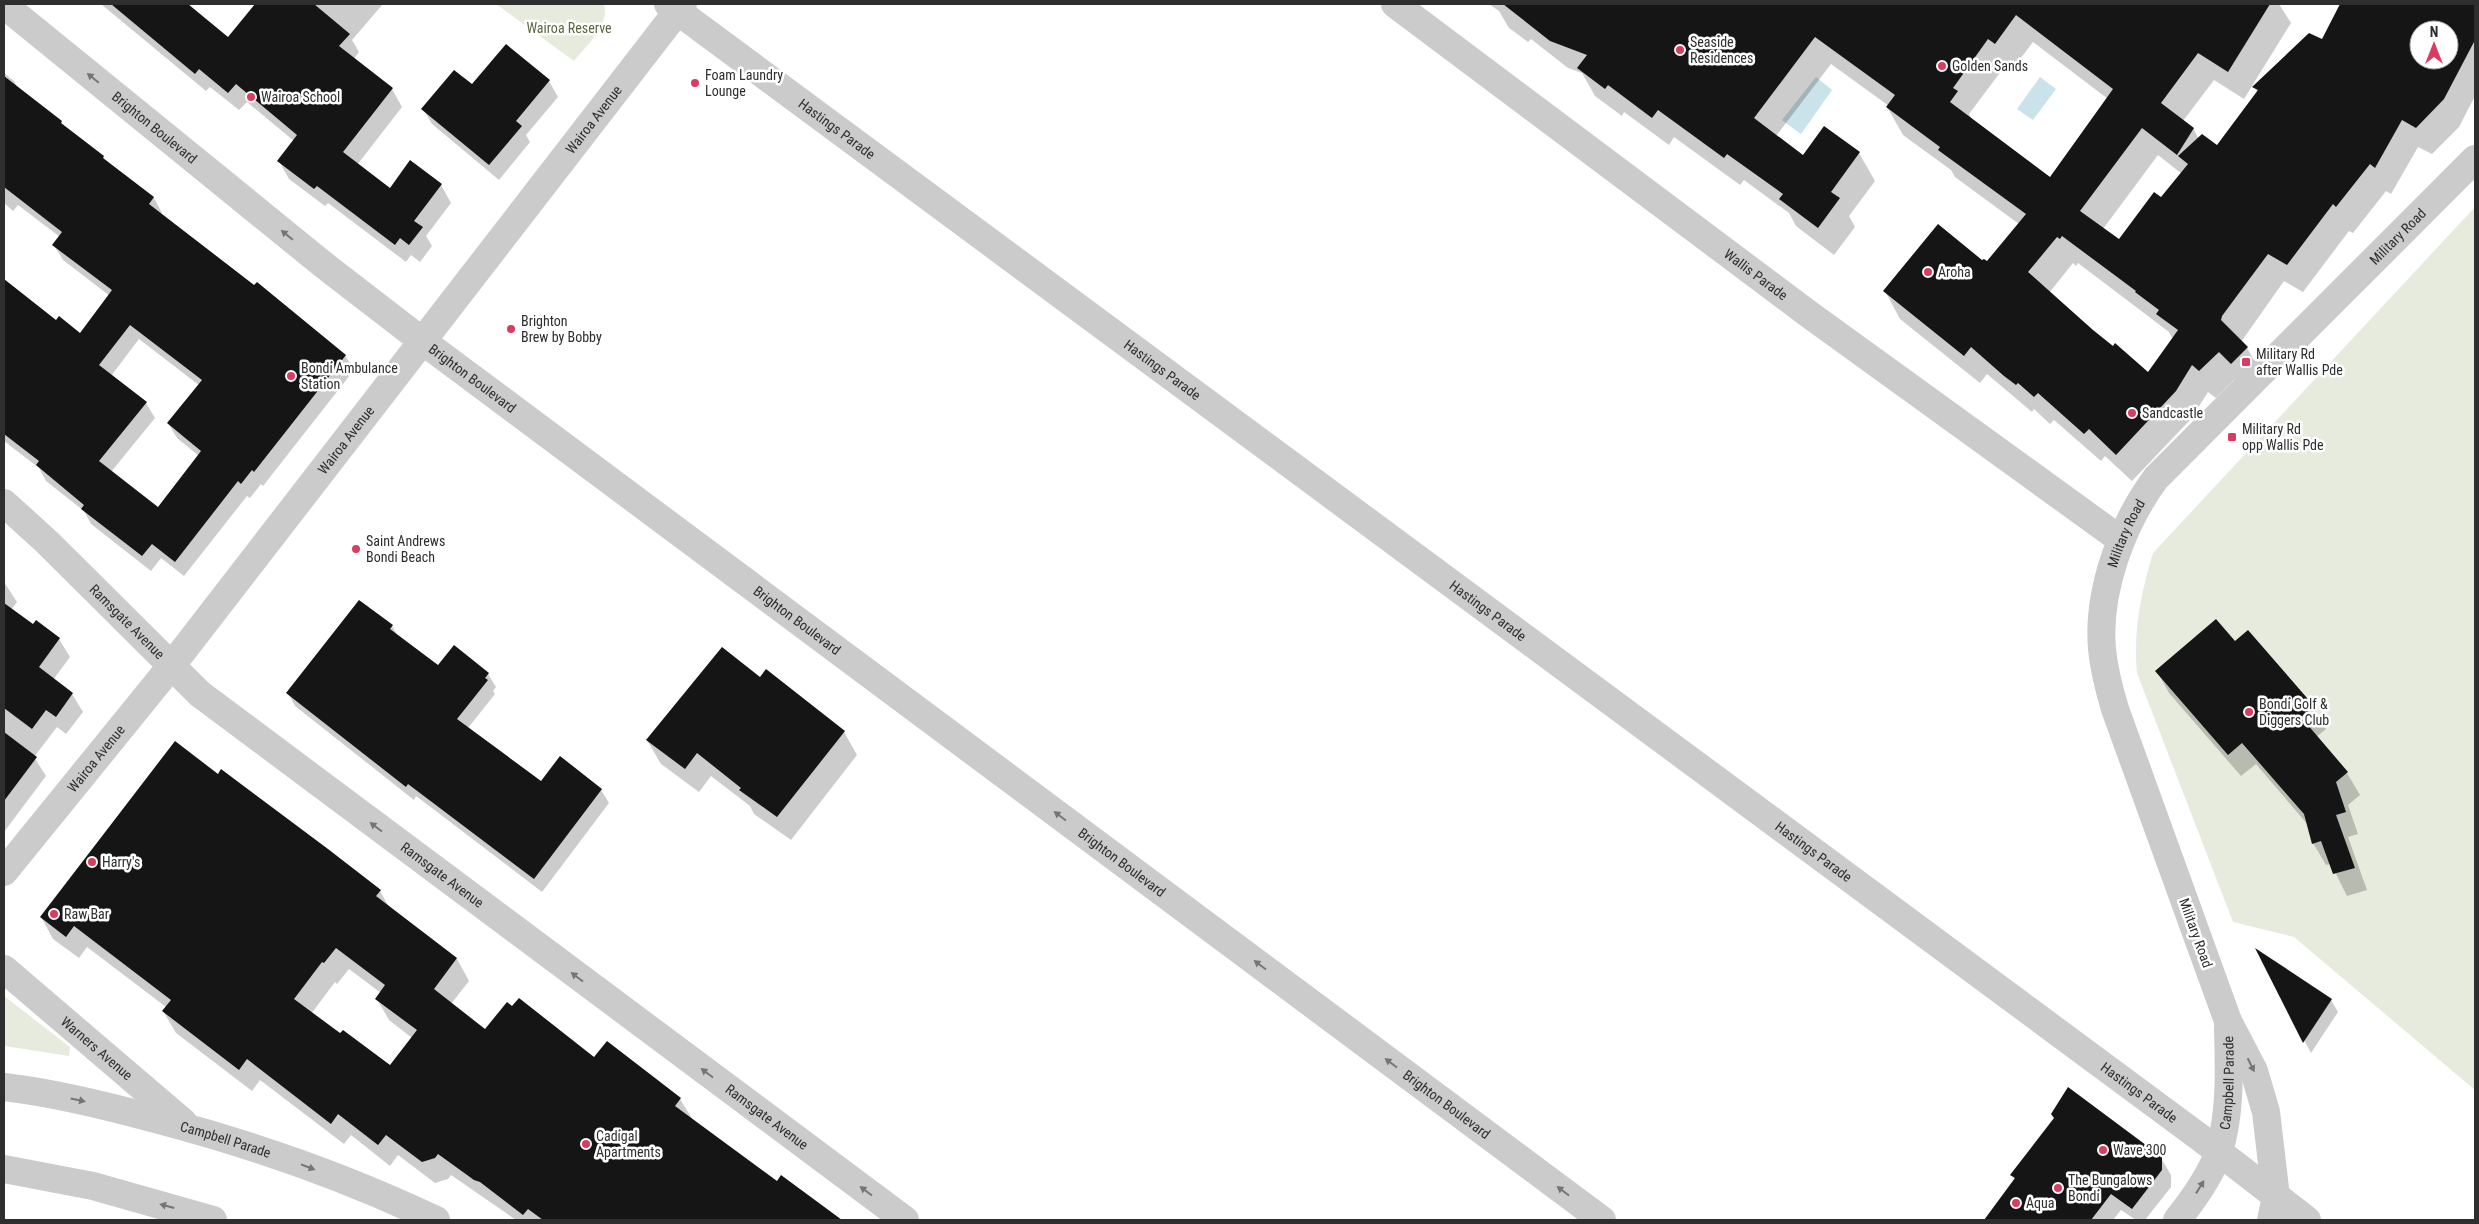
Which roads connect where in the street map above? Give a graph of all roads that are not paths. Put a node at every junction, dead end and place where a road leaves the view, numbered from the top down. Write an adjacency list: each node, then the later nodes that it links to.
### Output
1 (1396, 4): 7 (street, Wallis Parade)
2 (4, 5): 5 (street, Brighton Boulevard, one-way to 2)
3 (676, 6): 5 (street, Wairoa Avenue); 14 (street, Hastings Parade)
4 (2475, 159): 7 (street, Military Road)
5 (421, 340): 8 (street, Wairoa Avenue); 20 (street, Brighton Boulevard, one-way to 5)
6 (4, 503): 8 (street, Ramsgate Avenue)
7 (2121, 540): 11 (street, Military Road)
8 (172, 665): 9 (street, Wairoa Avenue); 19 (street, Ramsgate Avenue, one-way to 8)
9 (4, 872)
10 (4, 969): 13 (street, Warners Avenue)
11 (2228, 1022): 14 (street, Campbell Parade); 16 (street, Campbell Parade, one-way to 16)
12 (4, 1087): 13 (street, Campbell Parade, one-way to 13)
13 (190, 1128): 18 (street, Campbell Parade, one-way to 18)
14 (2219, 1151): 16 (street, Hastings Parade); 21 (street, Campbell Parade, one-way to 14)
15 (4, 1169): 17 (street, one-way to 15)
16 (2274, 1209): 22 (street, Hastings Parade)
17 (213, 1220)
18 (436, 1220)
19 (905, 1220)
20 (1602, 1220)
21 (2177, 1220)
22 (2307, 1220)

